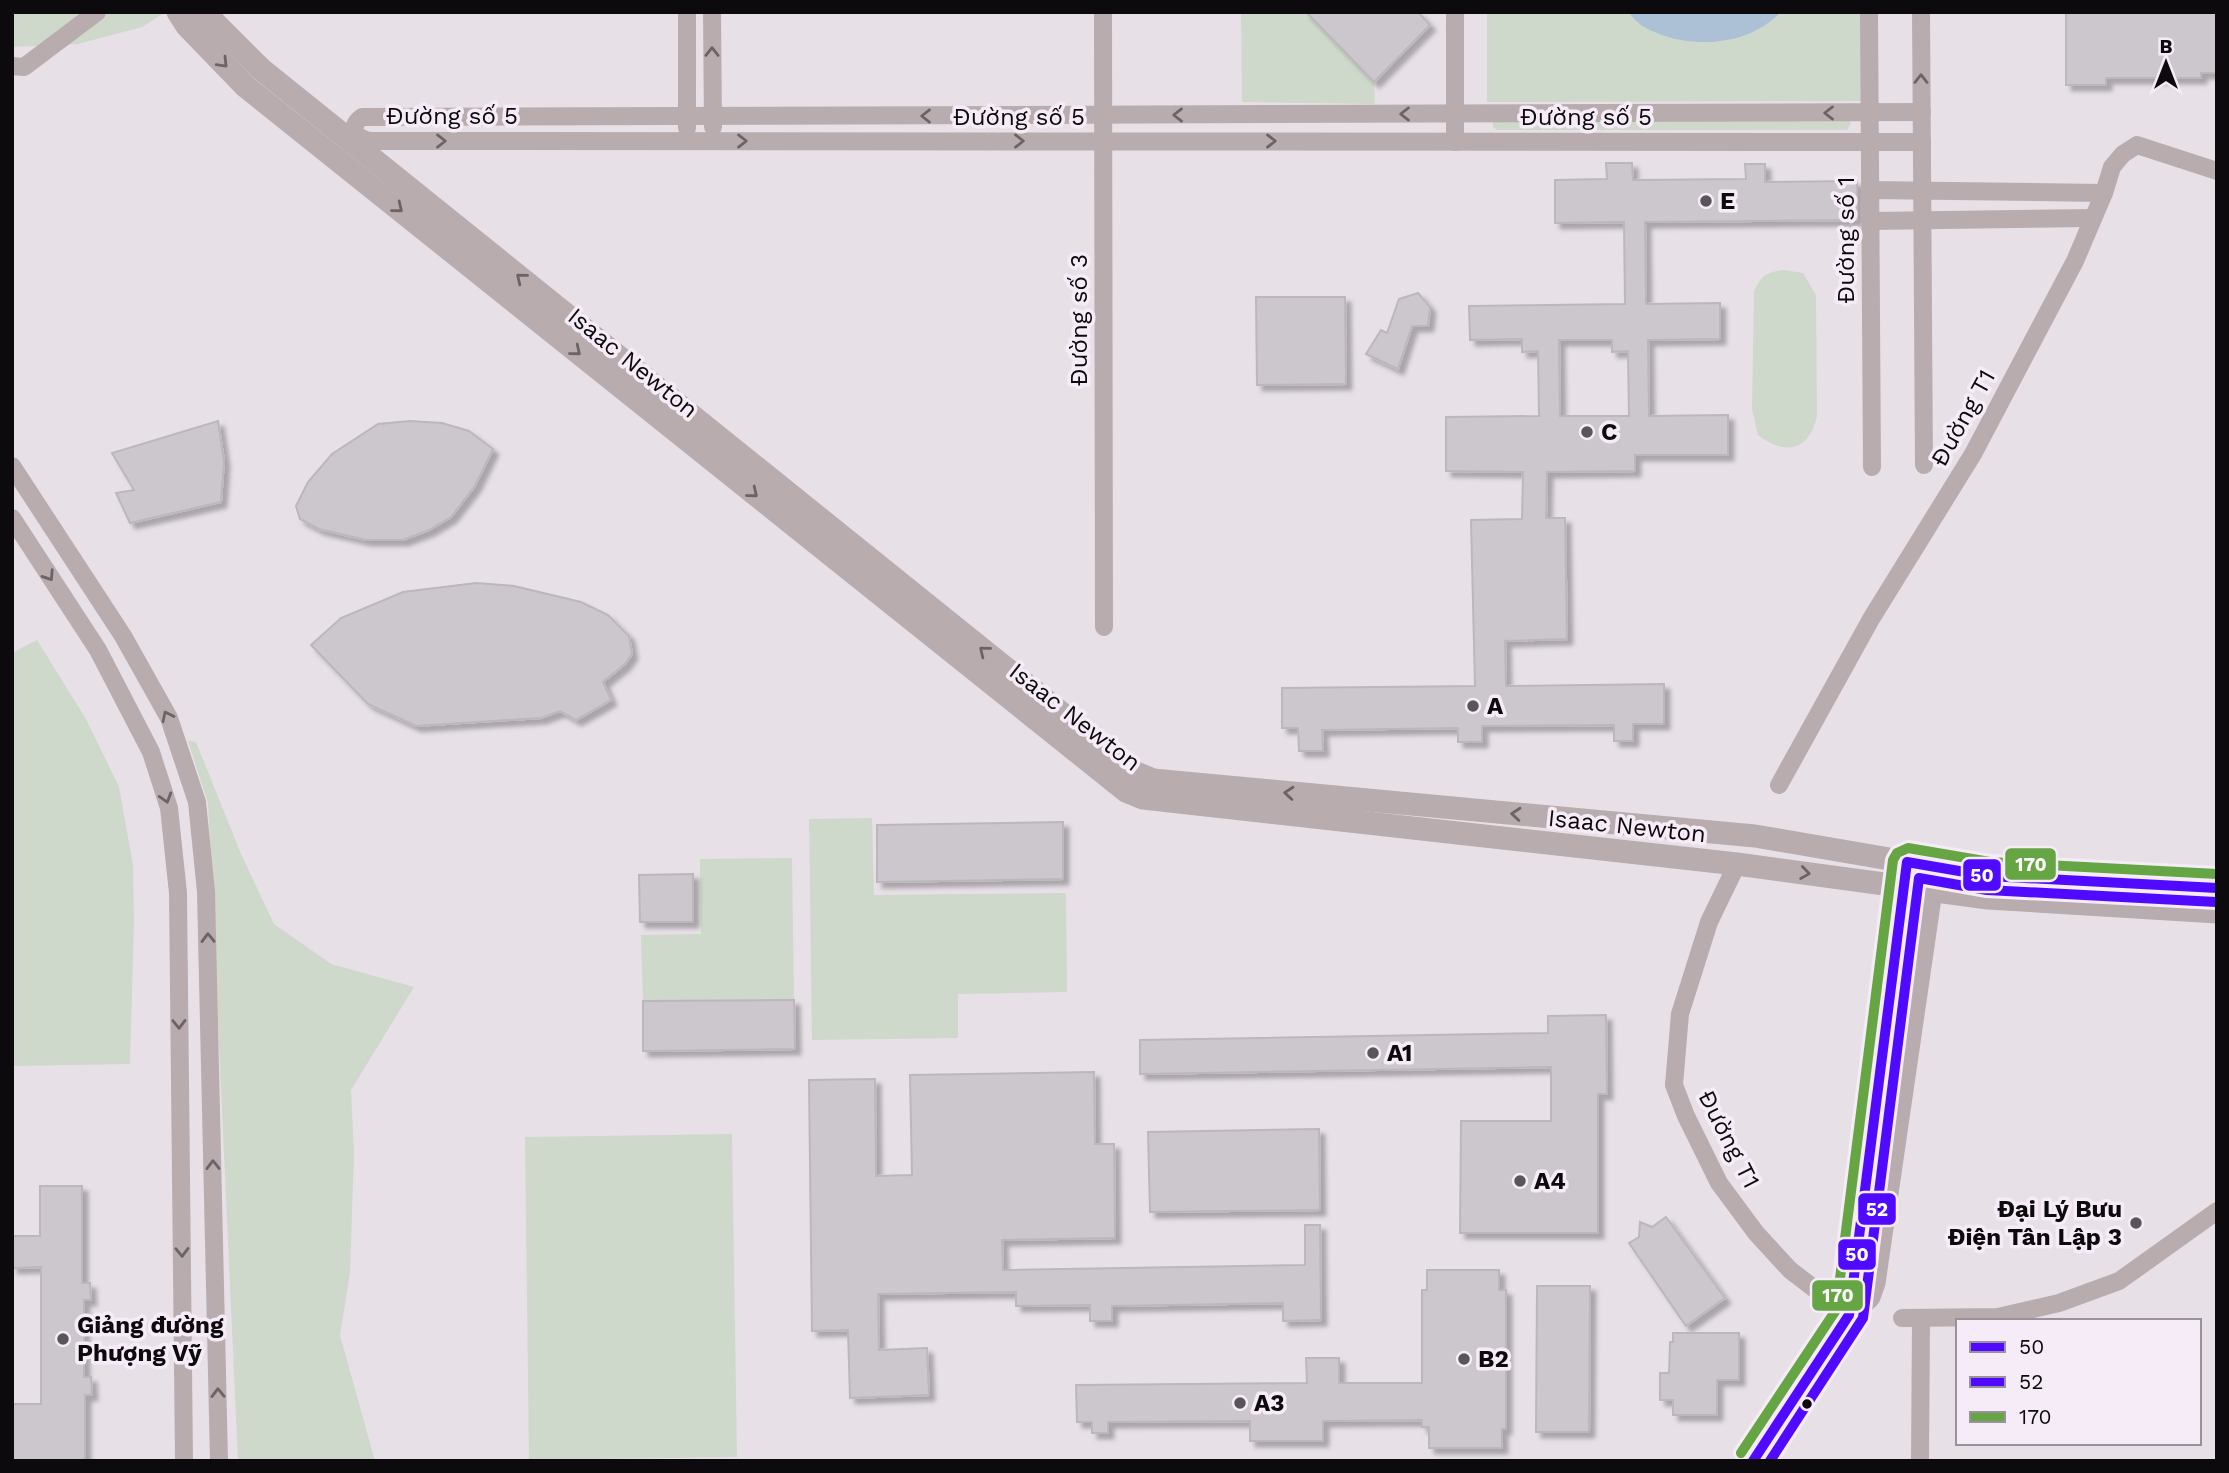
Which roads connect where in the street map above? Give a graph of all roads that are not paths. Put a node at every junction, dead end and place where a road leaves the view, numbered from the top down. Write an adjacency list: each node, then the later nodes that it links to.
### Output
1 (97, 12): 10 (street)
2 (178, 12): 38 (street, Isaac Newton, one-way to 38)
3 (204, 12): 36 (street, Isaac Newton, one-way to 3)
4 (687, 12): 15 (street)
5 (712, 12): 16 (street, one-way to 5)
6 (1103, 12): 14 (street, Đường số 3)
7 (1455, 12): 13 (street)
8 (1869, 12): 11 (street, Đường số 1)
9 (1921, 12): 12 (street, one-way to 9)
10 (12, 66)
11 (1870, 113): 12 (street, Đường số 5); 13 (street, Đường số 5, one-way to 13); 21 (street, Đường số 1)
12 (1922, 113): 22 (street)
13 (1455, 114): 14 (street, Đường số 5, one-way to 14); 20 (street)
14 (1103, 115): 16 (street, Đường số 5, one-way to 16); 19 (street, Đường số 3)
15 (687, 117): 16 (street, Đường số 5); 17 (street); 17 (street, Đường số 5, one-way to 17)
16 (713, 117): 18 (street)
17 (687, 141): 18 (street, Đường số 5)
18 (713, 141): 19 (street, Đường số 5, one-way to 19)
19 (1103, 141): 20 (street, Đường số 5, one-way to 20); 34 (street, Đường số 3)
20 (1455, 142): 21 (street, Đường số 5)
21 (1870, 142): 22 (street, Đường số 5); 24 (street, Đường số 1)
22 (1922, 142): 25 (street)
23 (2217, 171): 26 (street, Đường T1)
24 (1870, 190): 25 (street); 29 (street, Đường số 1)
25 (1922, 190): 26 (street); 28 (street)
26 (2104, 193): 27 (street, Đường T1)
27 (2093, 218): 28 (street); 35 (street, Đường T1)
28 (1922, 220): 29 (street); 30 (street)
29 (1871, 221): 32 (street, Đường số 1)
30 (1924, 464)
31 (12, 466): 49 (street, one-way to 31)
32 (1872, 467)
33 (12, 518): 48 (street, one-way to 48)
34 (1104, 628)
35 (1779, 785)
36 (1755, 836): 37 (street, Isaac Newton); 38 (street)
37 (1907, 862): 39 (street, Isaac Newton); 40 (street)
38 (1737, 864): 40 (street, Isaac Newton, one-way to 40); 45 (street, Đường T1)
39 (1935, 867): 41 (street, Isaac Newton); 42 (street)
40 (1904, 887): 42 (street, Isaac Newton); 45 (street)
41 (2217, 888)
42 (1931, 890): 43 (street, Isaac Newton); 45 (street)
43 (2217, 912)
44 (2217, 1211): 47 (street)
45 (1849, 1315): 50 (street)
46 (1902, 1318): 47 (street)
47 (1921, 1320): 51 (street)
48 (184, 1461)
49 (219, 1461)
50 (1753, 1461)
51 (1920, 1461)

